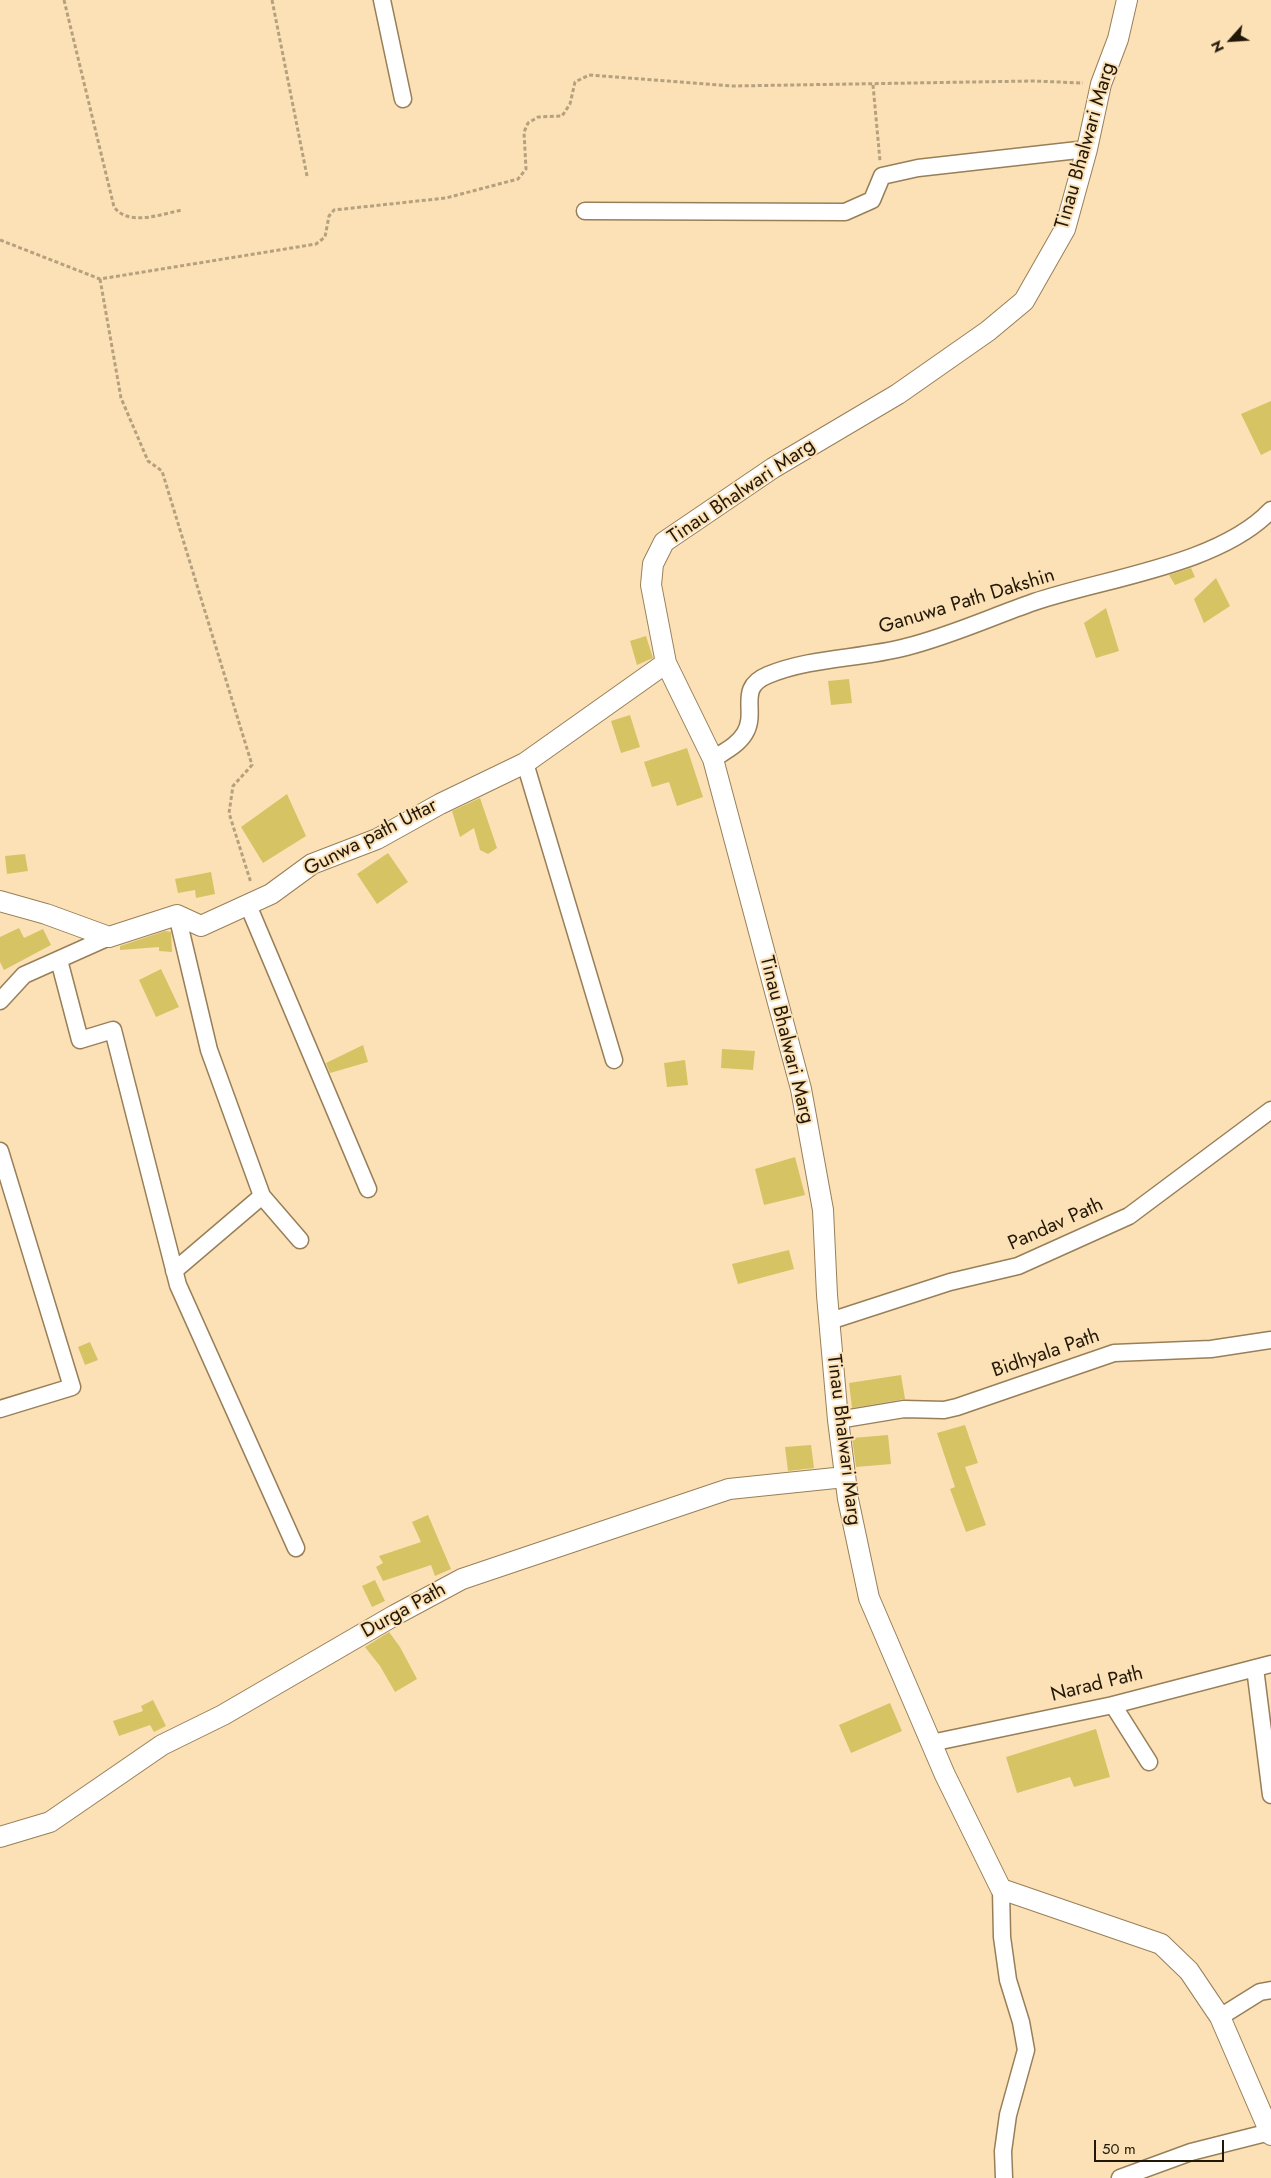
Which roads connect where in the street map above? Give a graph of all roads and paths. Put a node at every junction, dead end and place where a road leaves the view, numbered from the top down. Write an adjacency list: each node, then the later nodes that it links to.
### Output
1 (64, 0): 11 (path)
2 (272, 0): 9 (path)
3 (382, 0): 7 (street)
4 (1127, 0): 5 (street, Tinau Bhalwari Marg)
5 (1101, 84): 6 (path); 8 (street, Tinau Bhalwari Marg)
6 (872, 85): 10 (path); 14 (path)
7 (403, 100)
8 (1087, 149): 10 (street); 16 (street, Tinau Bhalwari Marg)
9 (307, 176)
10 (882, 176): 12 (street)
11 (182, 210)
12 (585, 210)
13 (0, 240): 14 (path)
14 (100, 279): 20 (path)
15 (1271, 510): 17 (street, Ganuwa Path Dakshin)
16 (666, 663): 17 (street, Tinau Bhalwari Marg); 18 (street, Gunwa path Uttar)
17 (713, 759): 32 (street, Tinau Bhalwari Marg)
18 (525, 763): 20 (street, Gunwa path Uttar); 25 (street)
19 (0, 901): 22 (street)
20 (253, 902): 21 (street, Gunwa path Uttar); 28 (street)
21 (177, 915): 22 (street); 29 (street)
22 (110, 937): 23 (street)
23 (59, 960): 24 (street); 31 (street)
24 (0, 1000)
25 (614, 1060)
26 (1271, 1110): 32 (street, Pandav Path)
27 (0, 1151): 34 (street)
28 (368, 1189)
29 (262, 1196): 30 (street); 31 (street)
30 (300, 1240)
31 (174, 1271): 37 (street)
32 (830, 1321): 35 (street, Tinau Bhalwari Marg)
33 (1271, 1340): 35 (street, Bidhyala Path)
34 (0, 1409)
35 (838, 1420): 36 (street, Tinau Bhalwari Marg)
36 (845, 1477): 40 (street, Tinau Bhalwari Marg); 43 (street, Durga Path)
37 (296, 1548)
38 (1263, 1666): 39 (street, Narad Path); 42 (street)
39 (1112, 1704): 40 (street, Narad Path); 41 (street)
40 (932, 1744): 44 (street, Tinau Bhalwari Marg)
41 (1149, 1762)
42 (1271, 1795)
43 (0, 1836)
44 (1001, 1889): 46 (street); 48 (street)
45 (1271, 1990): 46 (street)
46 (1220, 2017): 47 (street)
47 (1270, 2134): 49 (street)
48 (1004, 2178)
49 (1120, 2178)

